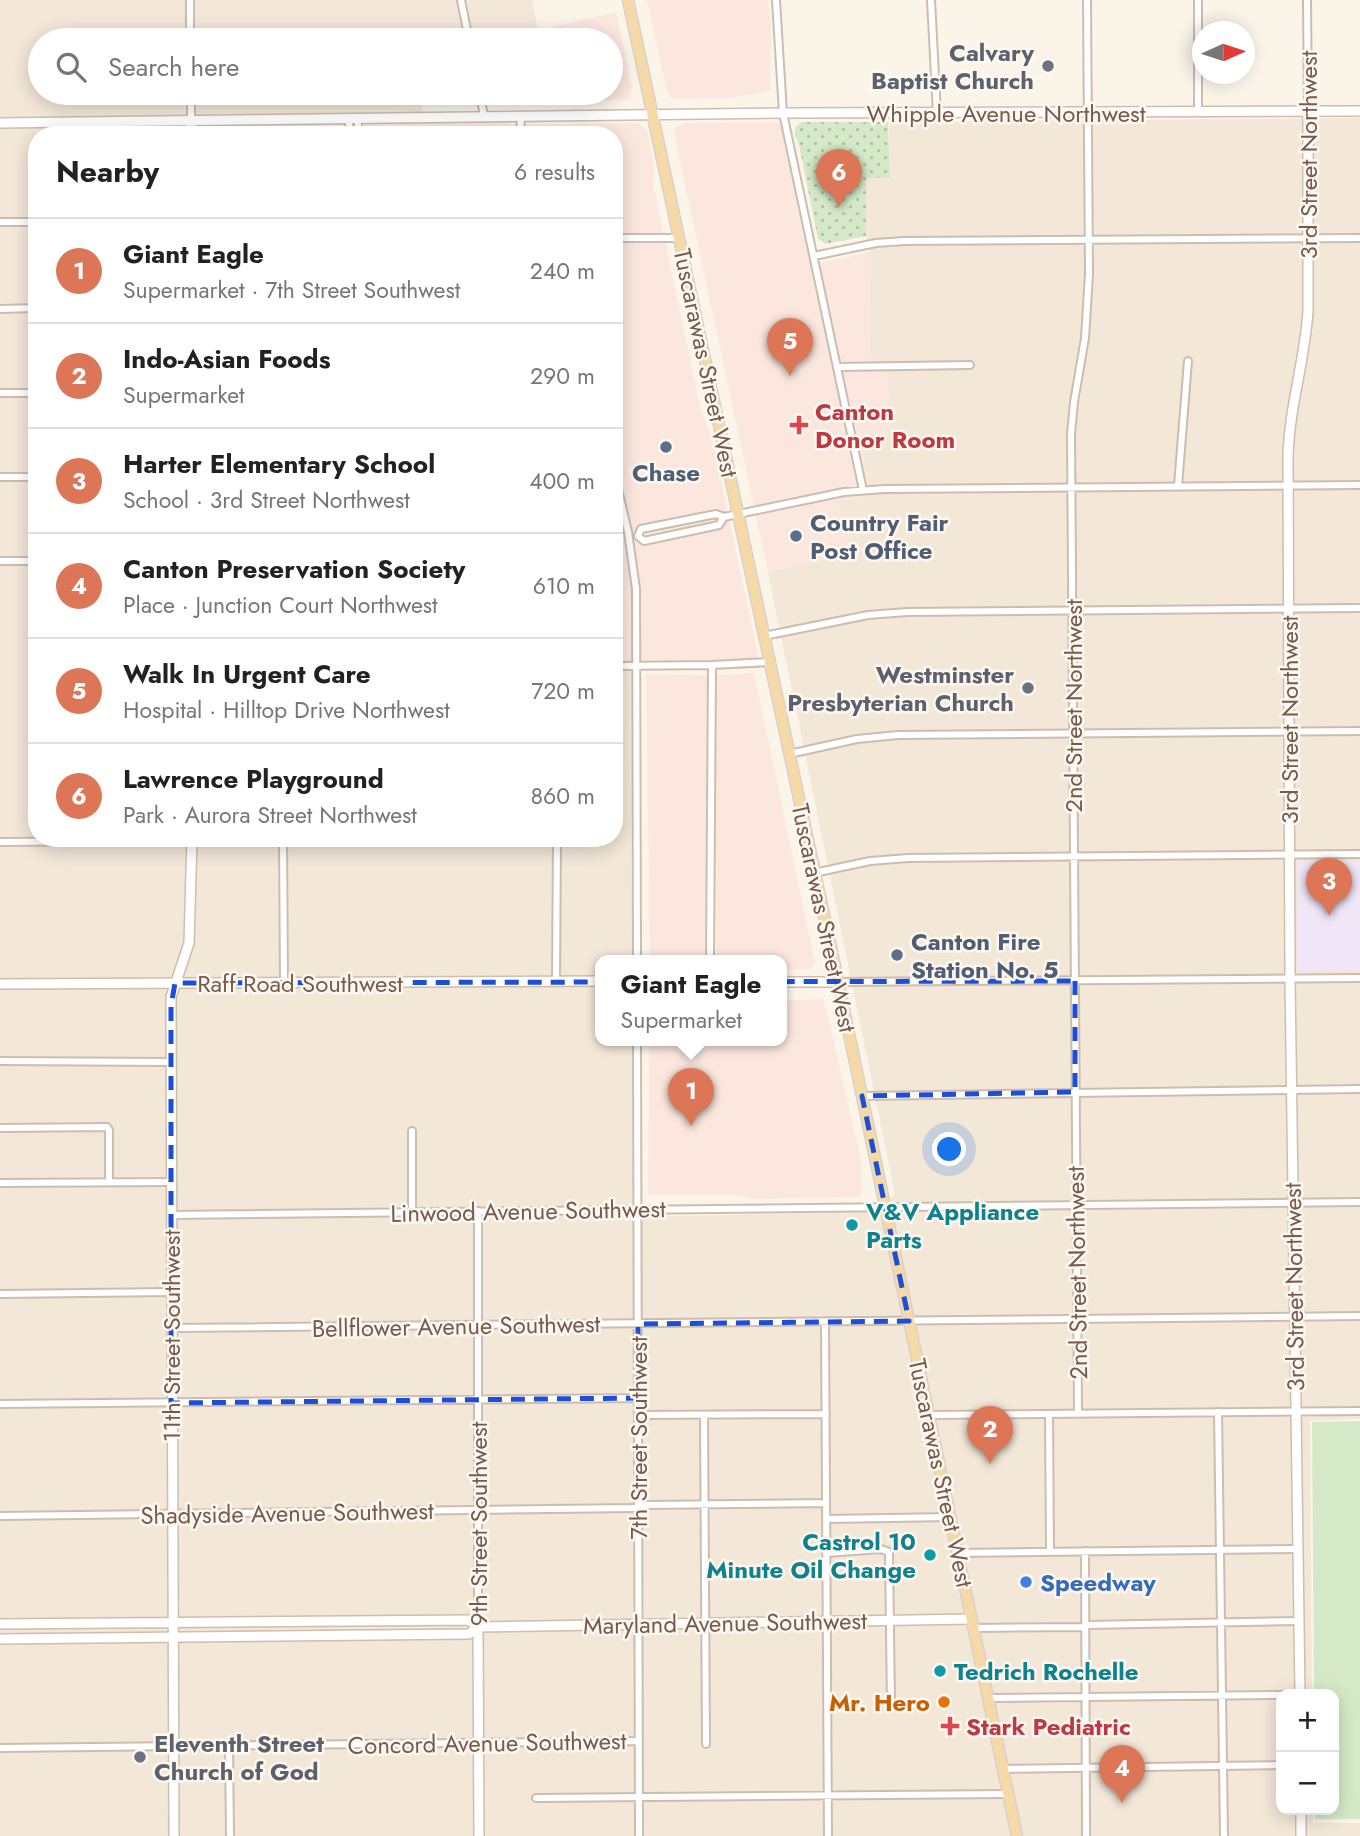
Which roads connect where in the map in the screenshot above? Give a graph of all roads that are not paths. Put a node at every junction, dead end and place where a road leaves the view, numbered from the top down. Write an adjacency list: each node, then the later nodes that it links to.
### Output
1 (190, 0): 9 (street)
2 (461, 0): 10 (street)
3 (628, 0): 19 (main road, Tuscarawas Street West)
4 (776, 0): 16 (street)
5 (931, 0): 18 (street)
6 (1087, 0): 17 (street, 2nd Street Northwest)
7 (1198, 0): 15 (street)
8 (1307, 0): 13 (street, 3rd Street Northwest)
9 (190, 28)
10 (467, 28)
11 (191, 105): 23 (street)
12 (482, 105): 20 (street)
13 (1308, 111): 14 (street, Whipple Avenue Northwest); 15 (street, Whipple Avenue Northwest); 33 (street, 3rd Street Northwest)
14 (1360, 111)
15 (1198, 112): 17 (street, Whipple Avenue Northwest)
16 (783, 113): 18 (street, Whipple Avenue Northwest); 19 (street, Whipple Avenue Northwest); 36 (street)
17 (1088, 113): 18 (street, Whipple Avenue Northwest); 35 (street, 2nd Street Northwest)
18 (937, 114)
19 (652, 116): 21 (street, Whipple Avenue Northwest); 32 (main road, Tuscarawas Street West)
20 (484, 117): 21 (street, Whipple Avenue Northwest); 22 (street, Whipple Avenue Northwest)
21 (520, 117): 28 (street)
22 (353, 119): 23 (street, Whipple Avenue Northwest); 26 (street); 27 (street)
23 (191, 121): 24 (street, Whipple Avenue Northwest); 25 (street)
24 (0, 123)
25 (191, 126)
26 (351, 126)
27 (355, 126)
28 (520, 126)
29 (0, 222): 30 (street)
30 (28, 222)
31 (623, 238): 32 (street)
32 (679, 238): 52 (main road, Tuscarawas Street West)
33 (1308, 238): 34 (street); 35 (street); 48 (street, 3rd Street Northwest)
34 (1360, 238)
35 (1089, 239): 36 (street); 49 (street, 2nd Street Northwest)
36 (814, 256): 41 (street)
37 (0, 309): 38 (street)
38 (28, 309)
39 (1188, 361): 47 (street)
40 (970, 365): 41 (street)
41 (838, 367): 50 (street)
42 (0, 393): 43 (street)
43 (28, 393)
44 (0, 477): 45 (street)
45 (28, 477)
46 (1360, 485): 48 (street)
47 (1178, 486): 48 (street); 49 (street)
48 (1288, 486): 59 (street, 3rd Street Northwest)
49 (1071, 487): 50 (street); 60 (street, 2nd Street Northwest)
50 (863, 490): 52 (street)
51 (623, 512): 55 (street)
52 (738, 515): 53 (street); 61 (main road, Tuscarawas Street West)
53 (724, 517): 54 (street); 54 (street)
54 (638, 536): 55 (street)
55 (629, 538): 65 (street)
56 (0, 561): 57 (street)
57 (28, 561)
58 (1360, 608): 59 (street)
59 (1288, 609): 60 (street); 67 (street, 3rd Street Northwest)
60 (1072, 610): 61 (street); 68 (street, 2nd Street Northwest)
61 (764, 636): 62 (main road, Tuscarawas Street West)
62 (769, 662): 63 (street); 69 (main road, Tuscarawas Street West)
63 (712, 665): 65 (street); 80 (street)
64 (623, 666): 65 (street)
65 (636, 666): 79 (street)
66 (1360, 731): 67 (street)
67 (1289, 732): 68 (street); 76 (street, 3rd Street Northwest)
68 (1073, 733): 69 (street); 77 (street, 2nd Street Northwest)
69 (789, 754): 78 (main road, Tuscarawas Street West)
70 (0, 842): 71 (street)
71 (28, 842)
72 (192, 847): 88 (street, 11th Street Southwest)
73 (283, 847): 89 (street)
74 (557, 847): 83 (street)
75 (1360, 854): 76 (street)
76 (1290, 855): 77 (street); 81 (street, 3rd Street Northwest)
77 (1074, 856): 78 (street); 85 (street, 2nd Street Northwest)
78 (814, 873): 87 (main road, Tuscarawas Street West)
79 (637, 955)
80 (710, 955)
81 (1290, 978): 82 (street); 85 (street); 95 (street, 3rd Street Northwest)
82 (1360, 978)
83 (556, 981): 84 (street, Raff Road Southwest); 89 (street, Raff Road Southwest)
84 (595, 981)
85 (1075, 981): 87 (street); 96 (street, 2nd Street Northwest)
86 (787, 982): 87 (street)
87 (838, 982): 97 (main road, Tuscarawas Street West)
88 (175, 983): 89 (street, Raff Road Southwest); 90 (street, Raff Road Southwest); 93 (street, 11th Street Southwest)
89 (284, 983)
90 (0, 984)
91 (637, 1046): 107 (street, 7th Street Southwest)
92 (0, 1061): 93 (street)
93 (171, 1062): 101 (street, 11th Street Southwest)
94 (1360, 1089): 95 (street)
95 (1292, 1090): 96 (street); 103 (street, 3rd Street Northwest)
96 (1075, 1092): 97 (street); 105 (street, 2nd Street Northwest)
97 (862, 1096): 106 (main road, Tuscarawas Street West)
98 (0, 1128): 100 (street)
99 (412, 1131): 109 (street)
100 (109, 1182): 101 (street); 102 (street)
101 (171, 1182): 110 (street, 11th Street Southwest)
102 (0, 1183)
103 (1293, 1202): 104 (street, Linwood Avenue Southwest); 105 (street, Linwood Avenue Southwest); 114 (street, 3rd Street Northwest)
104 (1360, 1202)
105 (1076, 1205): 106 (street, Linwood Avenue Southwest); 115 (street, 2nd Street Northwest)
106 (885, 1207): 107 (street, Linwood Avenue Southwest); 116 (main road, Tuscarawas Street West)
107 (638, 1209): 108 (street, Linwood Avenue Southwest); 118 (street, 7th Street Southwest)
108 (478, 1211): 109 (street, Linwood Avenue Southwest); 119 (street, 9th Street Southwest)
109 (412, 1212): 110 (street, Linwood Avenue Southwest)
110 (171, 1214): 111 (street, 11th Street Southwest)
111 (171, 1292): 112 (street); 120 (street, 11th Street Southwest)
112 (0, 1294)
113 (1360, 1316): 114 (street, Bellflower Avenue Southwest)
114 (1294, 1317): 115 (street, Bellflower Avenue Southwest); 127 (street, 3rd Street Northwest)
115 (1077, 1319): 116 (street, Bellflower Avenue Southwest); 130 (street, 2nd Street Northwest)
116 (909, 1321): 117 (street, Bellflower Avenue Southwest); 133 (main road, Tuscarawas Street West)
117 (825, 1322): 118 (street, Bellflower Avenue Southwest); 128 (street)
118 (638, 1324): 119 (street, Bellflower Avenue Southwest); 121 (street, 7th Street Southwest)
119 (477, 1325): 120 (street, Bellflower Avenue Southwest); 122 (street, 9th Street Southwest)
120 (171, 1328): 123 (street, 11th Street Southwest)
121 (638, 1398): 122 (street); 131 (street, 7th Street Southwest)
122 (477, 1400): 123 (street); 137 (street, 9th Street Southwest)
123 (171, 1403): 124 (street); 138 (street, 11th Street Southwest)
124 (0, 1404)
125 (1360, 1411): 127 (street)
126 (1218, 1412): 127 (street); 130 (street); 143 (street)
127 (1296, 1412): 142 (street, 3rd Street Northwest)
128 (826, 1414): 132 (street); 134 (street)
129 (1049, 1414): 130 (street); 133 (street); 144 (street)
130 (1078, 1414)
131 (638, 1415): 132 (street); 136 (street, 7th Street Southwest)
132 (704, 1415): 135 (street)
133 (929, 1415): 140 (main road, Tuscarawas Street West)
134 (826, 1503): 135 (street, Shadyside Avenue Southwest); 141 (street)
135 (704, 1504): 136 (street, Shadyside Avenue Southwest); 152 (street)
136 (638, 1507): 137 (street, Shadyside Avenue Southwest); 154 (street, 7th Street Southwest)
137 (478, 1511): 138 (street, Shadyside Avenue Southwest); 158 (street, 9th Street Southwest)
138 (171, 1514): 139 (street, Shadyside Avenue Southwest); 151 (street, 11th Street Southwest)
139 (0, 1516)
140 (950, 1517): 141 (street); 147 (main road, Tuscarawas Street West)
141 (826, 1519): 146 (street)
142 (1298, 1549): 143 (street); 150 (street, 3rd Street Northwest)
143 (1220, 1550): 145 (street); 153 (street)
144 (1050, 1551): 145 (street); 147 (street)
145 (1085, 1551): 157 (street)
146 (826, 1553): 148 (street); 149 (street)
147 (958, 1553): 156 (main road, Tuscarawas Street West)
148 (890, 1620): 149 (street, Maryland Avenue Southwest); 156 (street, Maryland Avenue Southwest); 166 (street)
149 (827, 1621): 152 (street, Maryland Avenue Southwest); 178 (street)
150 (1299, 1621): 153 (street); 161 (street, 3rd Street Northwest)
151 (172, 1622): 155 (street, Maryland Avenue Southwest); 158 (street, Maryland Avenue Southwest); 159 (street, 11th Street Southwest)
152 (705, 1622): 154 (street, Maryland Avenue Southwest); 169 (street)
153 (1221, 1622): 157 (street); 162 (street)
154 (638, 1623): 158 (street, Maryland Avenue Southwest); 167 (street, 7th Street Southwest)
155 (0, 1624)
156 (973, 1624): 157 (street); 165 (main road, Tuscarawas Street West)
157 (1085, 1626): 164 (street)
158 (478, 1627): 159 (street, Maryland Avenue Southwest); 168 (street, 9th Street Southwest)
159 (172, 1637): 160 (street, Maryland Avenue Southwest); 170 (street, 11th Street Southwest)
160 (0, 1639)
161 (1300, 1689)
162 (1221, 1695): 163 (street); 164 (street); 174 (street)
163 (1276, 1695)
164 (1084, 1696): 165 (street); 175 (street)
165 (988, 1698): 176 (main road, Tuscarawas Street West)
166 (891, 1706)
167 (639, 1741): 168 (street, Concord Avenue Southwest); 179 (street, 7th Street Southwest)
168 (478, 1743): 171 (street, Concord Avenue Southwest); 184 (street, 9th Street Southwest)
169 (706, 1744)
170 (173, 1746): 171 (street, Concord Avenue Southwest); 172 (street, Concord Avenue Southwest); 182 (street, 11th Street Southwest)
171 (229, 1746): 183 (street)
172 (0, 1748)
173 (1276, 1765): 174 (street)
174 (1222, 1767): 175 (street); 189 (street)
175 (1086, 1768): 176 (street); 188 (street)
176 (1003, 1769): 177 (main road, Tuscarawas Street West)
177 (1008, 1794): 178 (street); 187 (main road, Tuscarawas Street West)
178 (827, 1796): 179 (street); 186 (street)
179 (639, 1797): 180 (street); 185 (street, 7th Street Southwest)
180 (536, 1798)
181 (1301, 1815): 190 (street)
182 (174, 1836)
183 (230, 1836)
184 (479, 1836)
185 (639, 1836)
186 (828, 1836)
187 (1017, 1836)
188 (1086, 1836)
189 (1224, 1836)
190 (1301, 1836)

